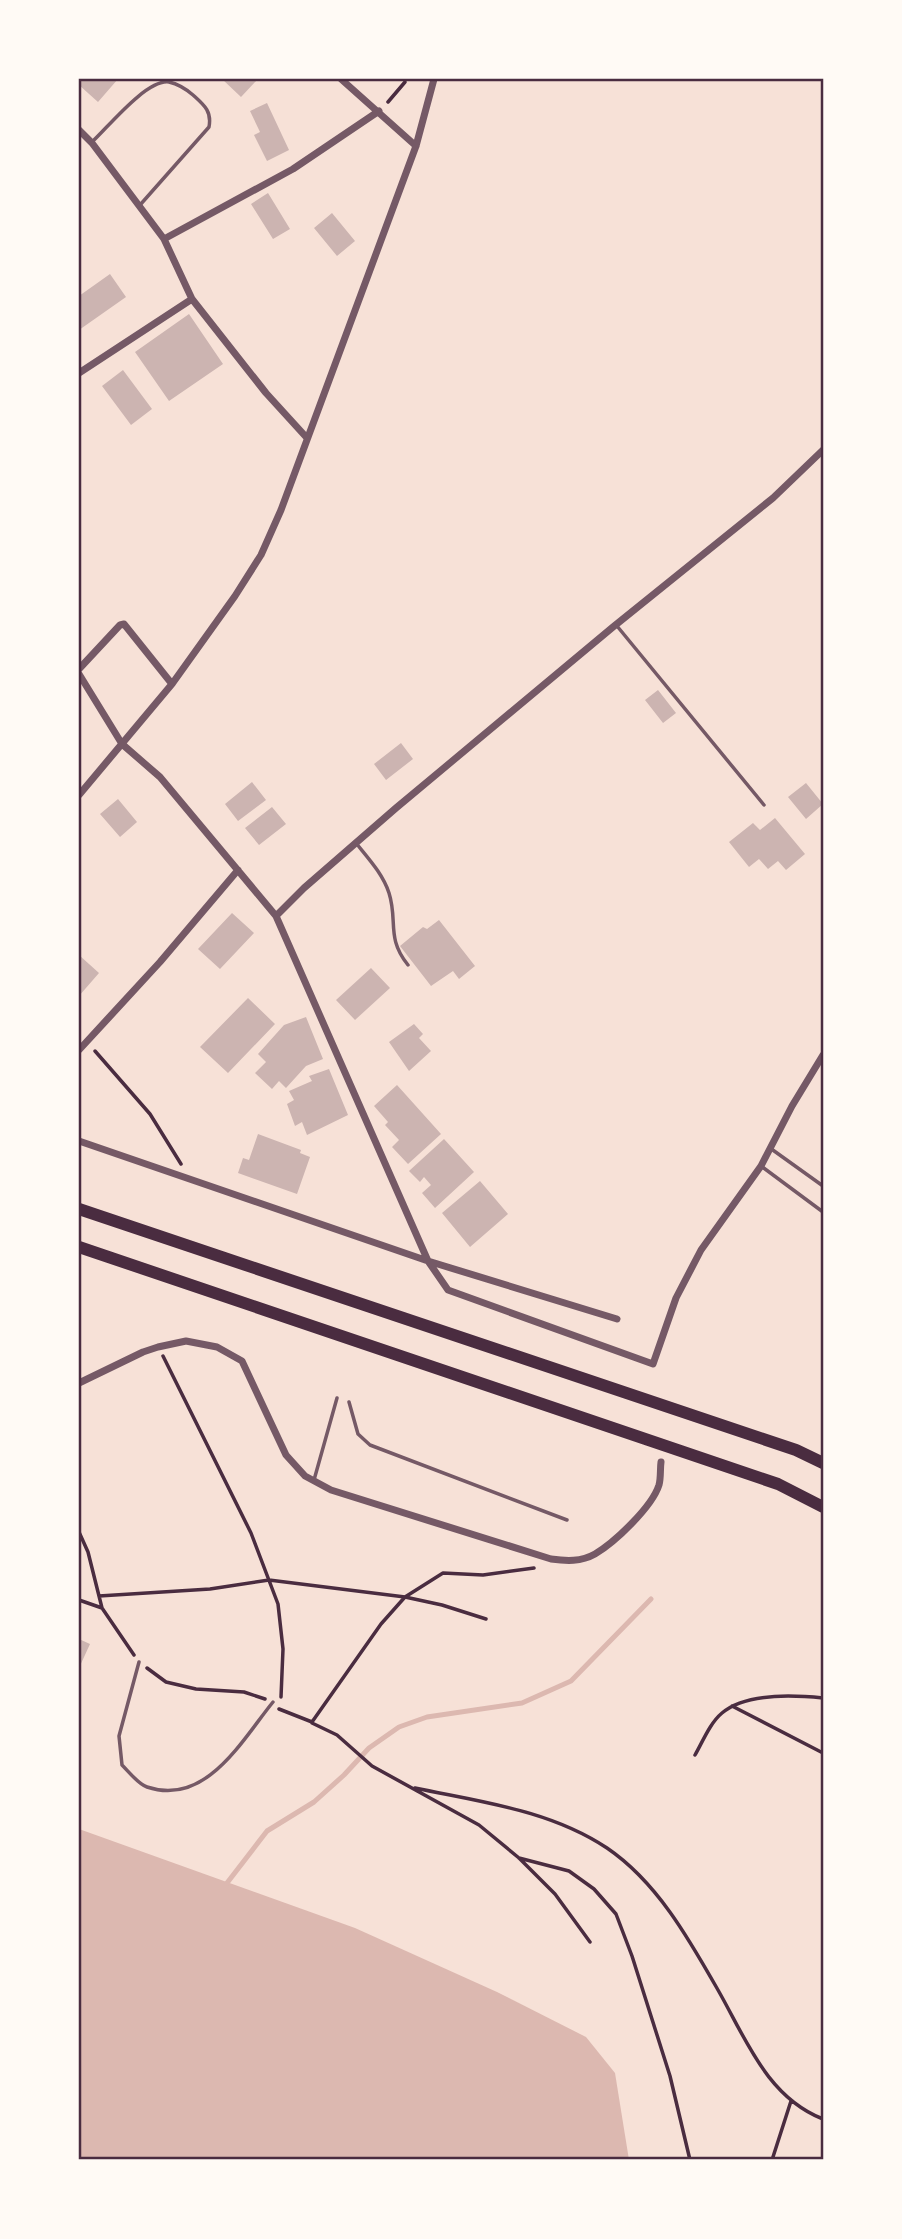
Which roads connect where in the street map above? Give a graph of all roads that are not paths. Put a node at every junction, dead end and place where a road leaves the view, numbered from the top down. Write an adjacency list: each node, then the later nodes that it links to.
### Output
1 (341, 79): 3 (street)
2 (434, 79): 6 (street)
3 (379, 111): 6 (street); 8 (street)
4 (79, 130): 5 (street)
5 (92, 143): 7 (street); 7 (lane)
6 (416, 146): 11 (street)
7 (139, 206): 8 (street)
8 (164, 239): 9 (street)
9 (192, 299): 10 (street); 11 (street)
10 (79, 373)
11 (307, 438): 15 (street)
12 (823, 450): 13 (street)
13 (616, 624): 18 (lane); 19 (street)
14 (79, 671): 15 (street); 16 (street)
15 (172, 684): 16 (street)
16 (122, 744): 17 (street); 20 (street)
17 (79, 795)
18 (764, 805)
19 (356, 843): 21 (street); 22 (lane)
20 (238, 870): 21 (street); 23 (street)
21 (276, 916): 32 (street)
22 (408, 965)
23 (79, 1050)
24 (823, 1055): 26 (street)
25 (79, 1141): 32 (street)
26 (770, 1148): 27 (street); 28 (lane)
27 (761, 1166): 30 (lane); 32 (street)
28 (823, 1186)
29 (79, 1209): 38 (main road)
30 (823, 1212)
31 (79, 1247): 40 (main road)
32 (428, 1261): 33 (street)
33 (617, 1319)
34 (79, 1383): 39 (street)
35 (337, 1398): 39 (lane)
36 (349, 1402): 41 (lane)
37 (661, 1462): 39 (street)
38 (823, 1463)
39 (314, 1481)
40 (823, 1507)
41 (567, 1520)
42 (139, 1662): 43 (lane)
43 (274, 1702)

